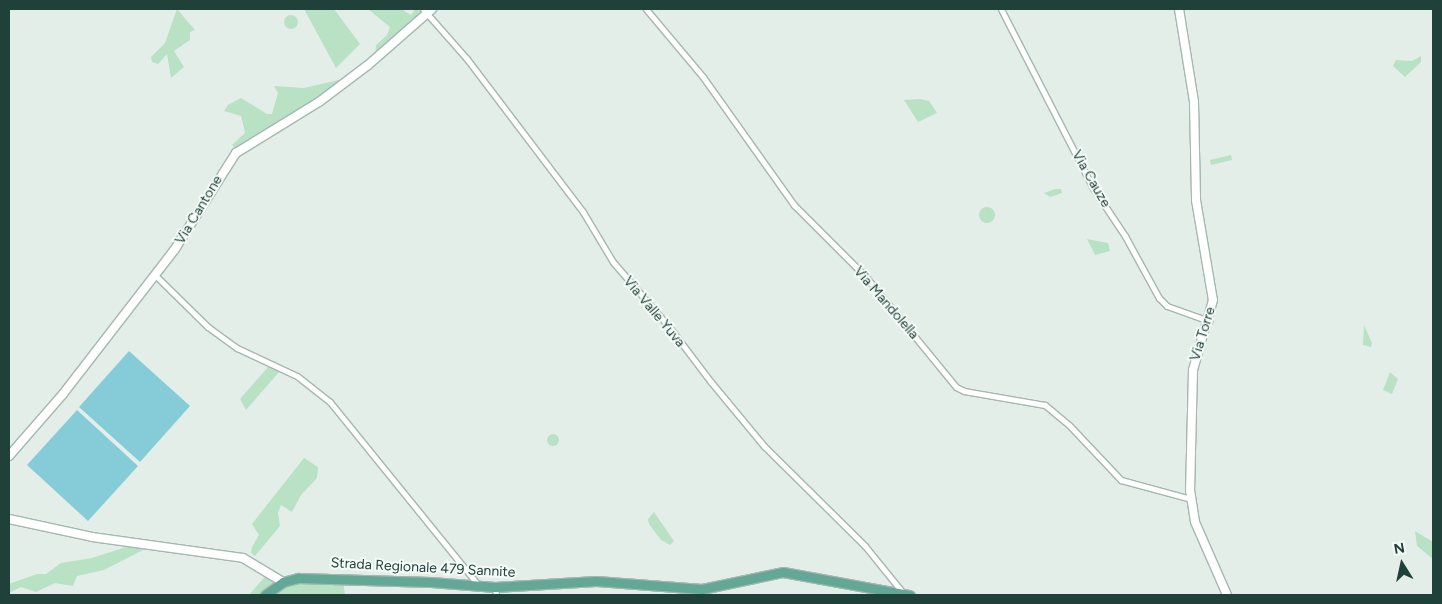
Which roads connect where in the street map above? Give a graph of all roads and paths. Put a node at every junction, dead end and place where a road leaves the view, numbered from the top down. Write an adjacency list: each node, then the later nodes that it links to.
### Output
1 (646, 9): 8 (street, Via Mandolella)
2 (1001, 9): 6 (street, Via Cauze)
3 (1179, 9): 6 (main road, Via Torre)
4 (427, 10): 5 (main road, Via Cantone); 13 (street, Via Valle Yuva)
5 (156, 275): 7 (main road, Via Cantone); 11 (street)
6 (1209, 321): 8 (main road, Via Torre)
7 (9, 456)
8 (1191, 499): 15 (main road, Via Torre)
9 (9, 519): 10 (main road)
10 (283, 582): 11 (main road, Strada Regionale 479 Sannite); 14 (main road)
11 (479, 586): 12 (main road, Strada Regionale 479 Sannite)
12 (496, 591): 13 (main road, Strada Regionale 479 Sannite)
13 (906, 594)
14 (265, 595)
15 (1227, 595)

